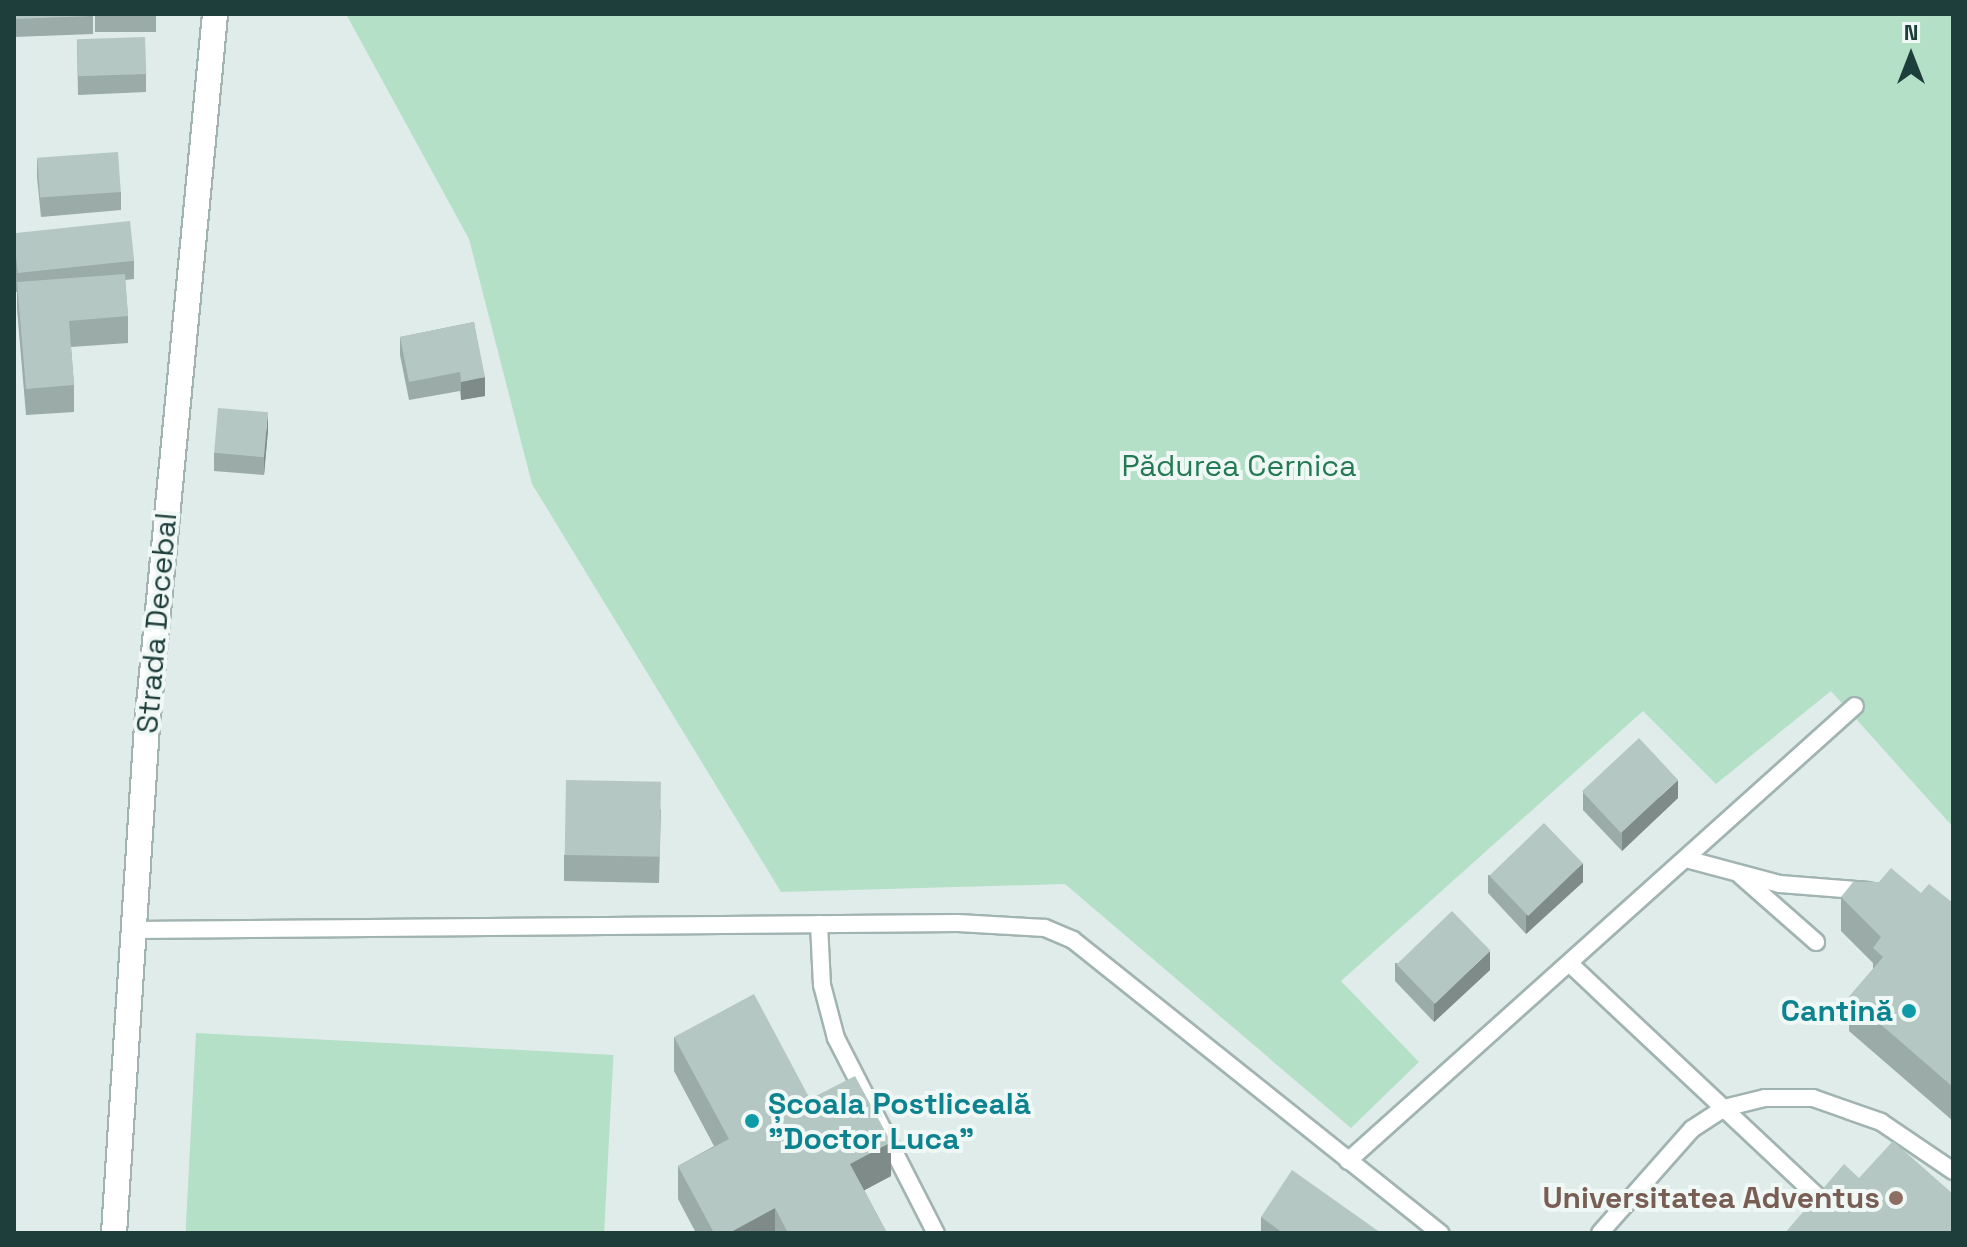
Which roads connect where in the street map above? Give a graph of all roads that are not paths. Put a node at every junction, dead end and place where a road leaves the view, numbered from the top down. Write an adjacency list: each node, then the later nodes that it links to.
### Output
1 (215, 14): 7 (main road, Strada Decebal)
2 (1855, 706): 3 (lane)
3 (1686, 859): 4 (lane); 9 (lane)
4 (1737, 872): 5 (lane); 8 (lane)
5 (1896, 893)
6 (819, 924): 7 (lane); 11 (lane); 15 (lane)
7 (133, 930): 14 (main road, Strada Decebal)
8 (1816, 942)
9 (1569, 963): 10 (lane); 11 (lane)
10 (1724, 1108): 12 (lane); 13 (lane); 17 (lane)
11 (1348, 1161): 16 (lane)
12 (1953, 1171)
13 (1828, 1206)
14 (114, 1233)
15 (936, 1233)
16 (1440, 1233)
17 (1600, 1233)

